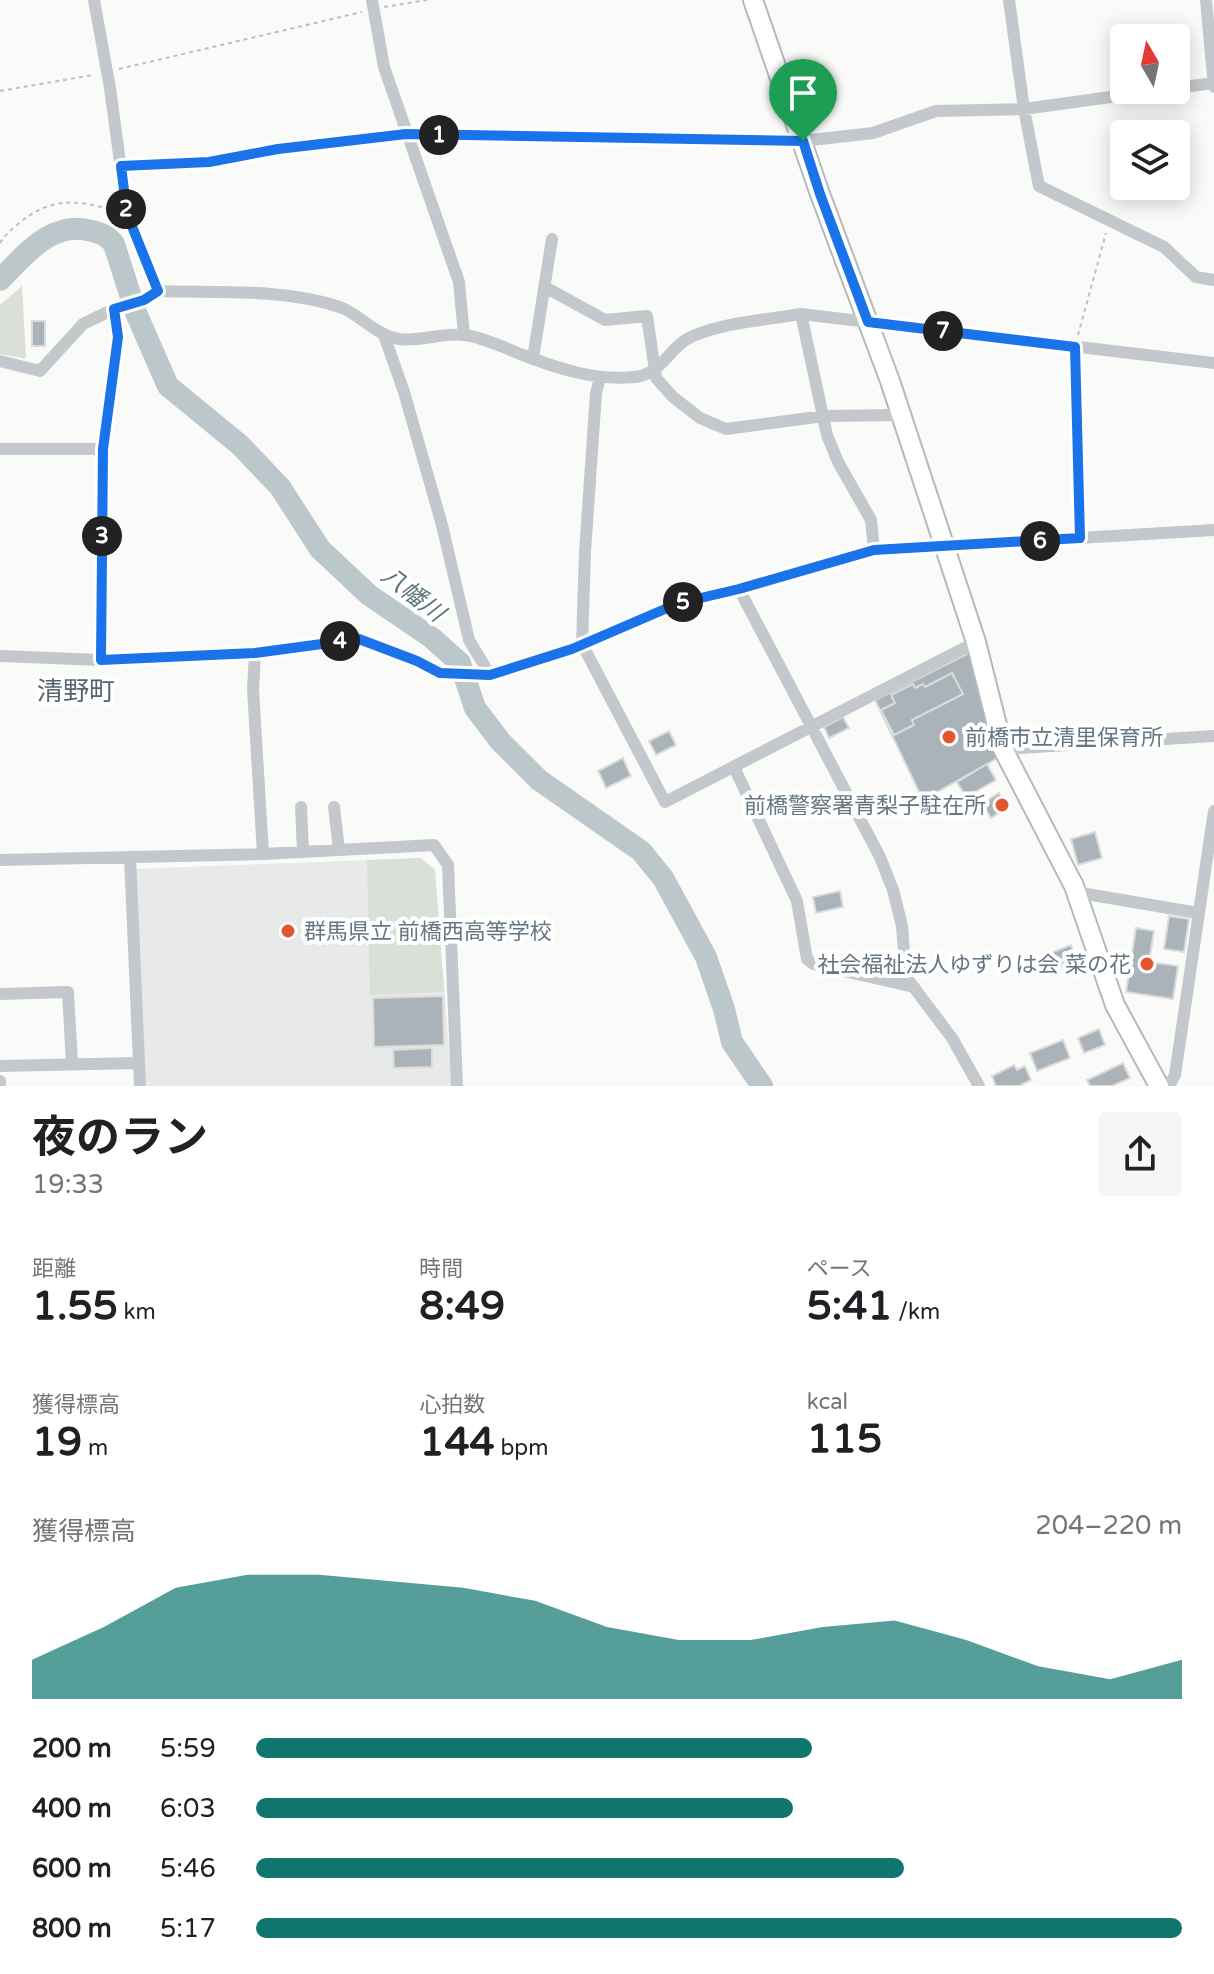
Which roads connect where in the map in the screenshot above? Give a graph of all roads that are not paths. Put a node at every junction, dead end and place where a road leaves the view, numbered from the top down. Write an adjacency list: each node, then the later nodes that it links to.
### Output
1 (94, 0): 12 (street)
2 (753, 0): 11 (street)
3 (1009, 0): 9 (street)
4 (1206, 0): 6 (street)
5 (373, 5): 10 (street)
6 (1214, 84): 7 (street)
7 (1190, 87)
8 (1110, 97): 9 (street)
9 (1024, 109): 11 (street); 14 (street)
10 (406, 134): 11 (street); 12 (street); 21 (street)
11 (803, 141): 19 (street)
12 (121, 166): 16 (street)
13 (552, 239): 15 (street)
14 (1214, 280)
15 (545, 287): 22 (street); 25 (street)
16 (158, 291): 17 (street); 20 (street)
17 (119, 307): 23 (street); 30 (street)
18 (801, 314): 19 (street); 25 (street); 28 (street)
19 (868, 322): 24 (street); 27 (street)
20 (384, 335): 21 (street); 40 (street)
21 (464, 335): 22 (street)
22 (533, 358): 26 (street)
23 (0, 361)
24 (1214, 363)
25 (655, 372): 26 (street); 28 (street)
26 (600, 378): 36 (street)
27 (901, 415): 28 (street); 32 (street)
28 (824, 416): 33 (street)
29 (0, 449): 30 (street)
30 (103, 449): 39 (street)
31 (1214, 530): 32 (street)
32 (945, 546): 33 (street); 35 (street)
33 (874, 550): 34 (street)
34 (739, 589): 36 (street); 41 (street)
35 (976, 642): 41 (street); 43 (street)
36 (582, 644): 40 (street); 44 (street)
37 (255, 653): 39 (street); 40 (street); 50 (street)
38 (0, 656): 39 (street)
39 (101, 660)
40 (490, 675)
41 (812, 725): 44 (street); 55 (street)
42 (1214, 736): 43 (street)
43 (1003, 749): 53 (street)
44 (734, 767): 55 (street)
45 (301, 807): 49 (street)
46 (334, 807): 48 (street)
47 (1214, 811): 54 (street)
48 (339, 850): 49 (street); 61 (street)
49 (303, 852): 50 (street)
50 (263, 854): 51 (street)
51 (130, 857): 52 (street); 57 (street)
52 (0, 860)
53 (1075, 892): 54 (street); 63 (street)
54 (1198, 913): 64 (street)
55 (914, 987): 62 (street)
56 (0, 994): 58 (street)
57 (138, 1063): 58 (street); 60 (street)
58 (72, 1064): 59 (street)
59 (0, 1066)
60 (140, 1086)
61 (457, 1086)
62 (979, 1086)
63 (1159, 1086)
64 (1169, 1086)

